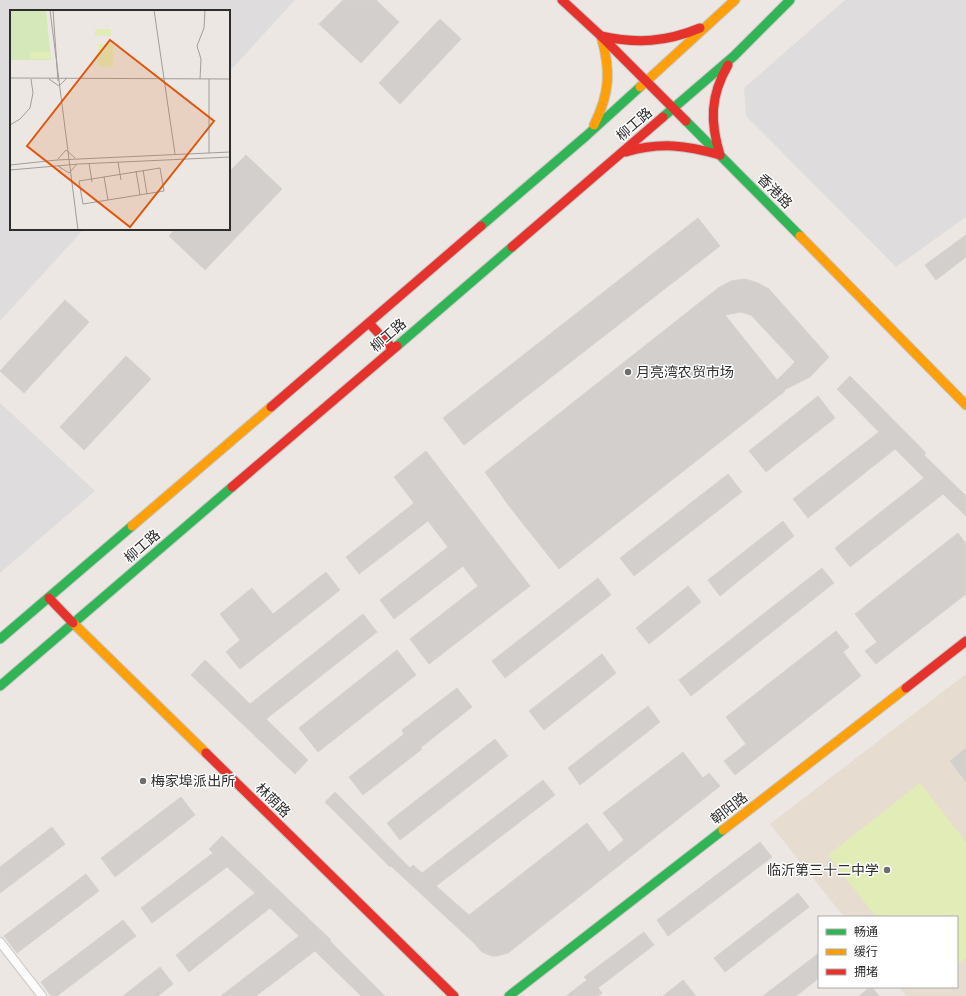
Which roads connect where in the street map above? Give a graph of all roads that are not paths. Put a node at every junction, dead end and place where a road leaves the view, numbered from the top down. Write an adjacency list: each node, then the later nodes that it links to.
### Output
1 (562, 0): 5 (main road, 香港路)
2 (735, 0): 4 (main road, 柳工路)
3 (790, 0): 6 (main road, 柳工路)
4 (715, 19): 5 (main road); 7 (main road, 柳工路)
5 (601, 36): 7 (main road, 香港路); 9 (main road)
6 (734, 56): 8 (main road, 柳工路); 11 (main road)
7 (646, 82): 8 (main road, 香港路); 9 (main road, 柳工路)
8 (673, 108): 10 (main road, 柳工路); 11 (main road, 香港路)
9 (586, 136): 12 (main road, 柳工路)
10 (621, 154): 11 (main road); 13 (main road, 柳工路)
11 (720, 155): 14 (main road, 香港路)
12 (369, 323): 13 (main road); 15 (main road, 柳工路)
13 (393, 350): 16 (main road, 柳工路)
14 (966, 405)
15 (49, 598): 16 (main road, 林荫路); 17 (main road, 柳工路)
16 (73, 623): 19 (main road, 柳工路); 22 (main road, 林荫路)
17 (0, 639)
18 (966, 641): 23 (main road, 朝阳路)
19 (0, 686)
20 (0, 942): 21 (street)
21 (42, 996)
22 (454, 996)
23 (508, 996)

